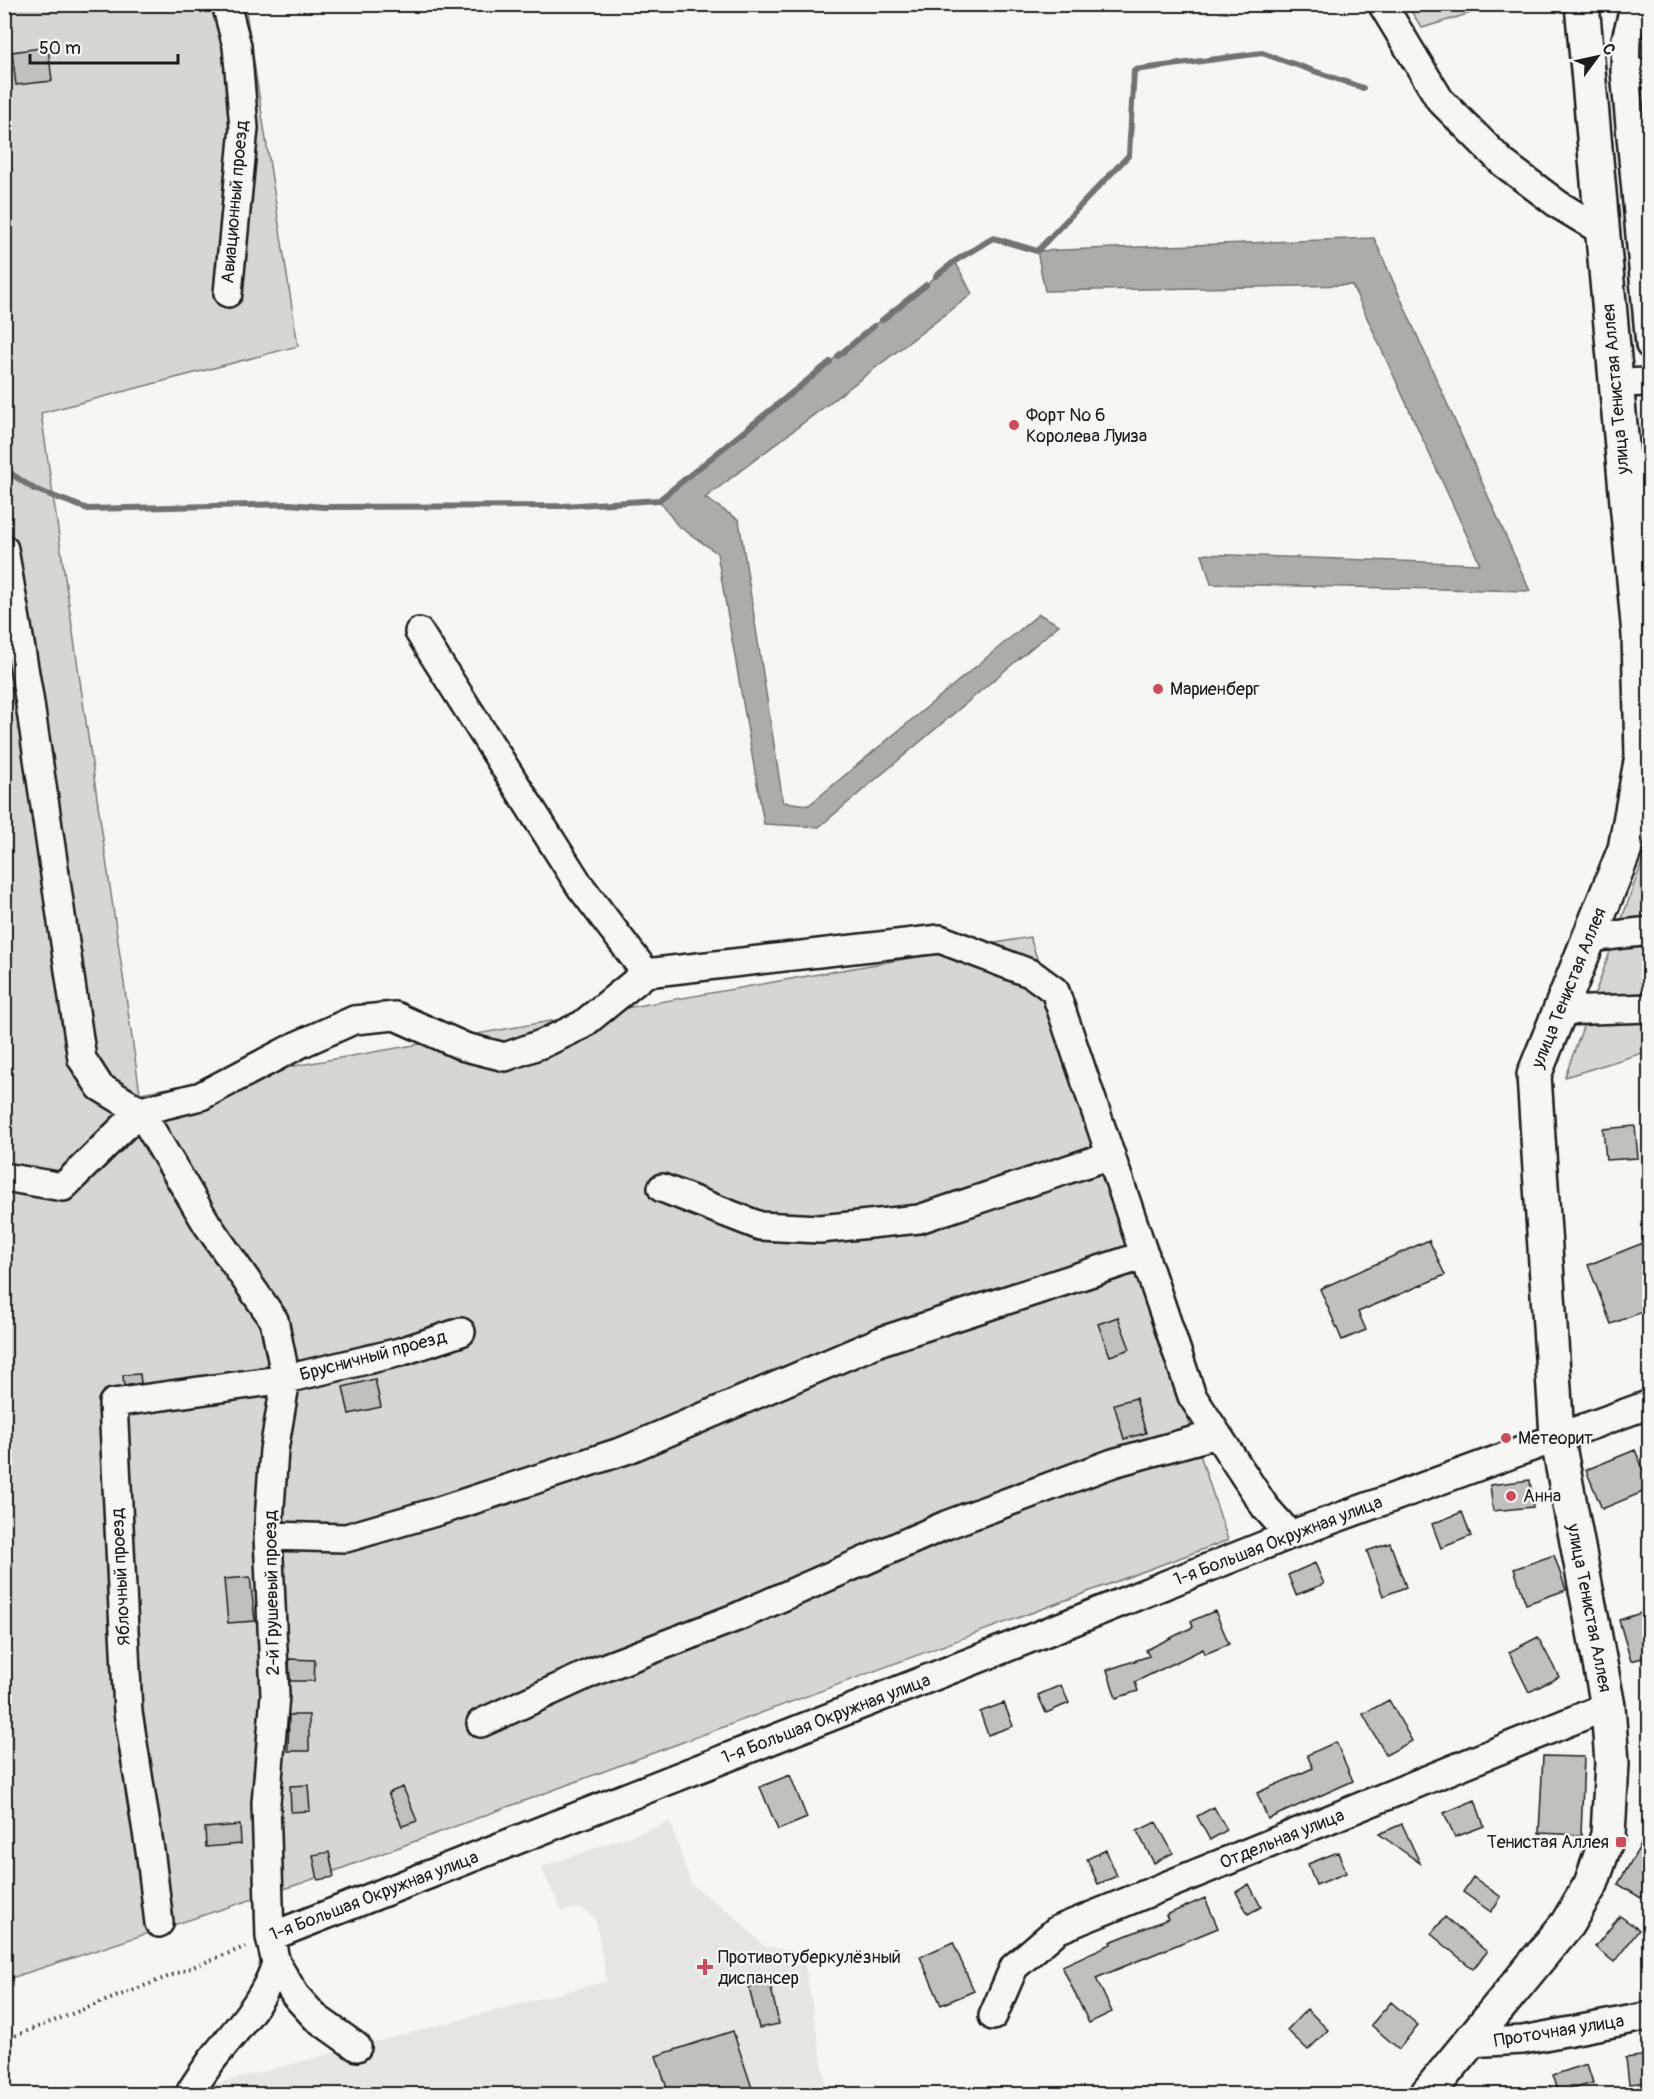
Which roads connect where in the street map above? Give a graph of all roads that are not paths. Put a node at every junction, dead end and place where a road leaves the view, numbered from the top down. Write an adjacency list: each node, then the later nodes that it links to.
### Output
1 (226, 4): 8 (street, Авиационный проезд)
2 (1382, 4): 7 (street)
3 (1582, 4): 7 (main road, улица Тенистая Аллея)
4 (1635, 4): 5 (street)
5 (1637, 73): 6 (street)
6 (1636, 193): 9 (street)
7 (1602, 231): 11 (main road, улица Тенистая Аллея)
8 (228, 292)
9 (1650, 345)
10 (1650, 382): 11 (street)
11 (1616, 383): 12 (main road, улица Тенистая Аллея)
12 (1636, 467): 15 (main road, улица Тенистая Аллея)
13 (4, 549): 21 (street)
14 (419, 632): 18 (street)
15 (1645, 673): 17 (main road, улица Тенистая Аллея)
16 (1650, 931): 17 (street)
17 (1589, 938): 20 (main road, улица Тенистая Аллея)
18 (645, 973): 21 (street); 22 (street)
19 (1650, 1008): 20 (street)
20 (1559, 1011): 30 (main road, улица Тенистая Аллея)
21 (140, 1111): 23 (street); 27 (street, 2-й Грушевый проезд)
22 (1111, 1155): 24 (street); 25 (street)
23 (4, 1177)
24 (662, 1188)
25 (1145, 1255): 29 (street); 32 (street)
26 (461, 1332): 27 (street, Брусничный проезд)
27 (286, 1379): 32 (street, 2-й Грушевый проезд); 35 (street, Яблочный проезд)
28 (1650, 1404): 30 (street, 1-я Большая Окружная улица)
29 (1217, 1434): 31 (street); 34 (street)
30 (1557, 1436): 31 (street, 1-я Большая Окружная улица); 33 (main road, улица Тенистая Аллея)
31 (1290, 1534): 36 (street, 1-я Большая Окружная улица)
32 (268, 1536): 36 (street, 2-й Грушевый проезд)
33 (1608, 1706): 38 (street, Отдельная улица); 40 (main road, улица Тенистая Аллея)
34 (481, 1723)
35 (159, 1923)
36 (270, 1937): 37 (street, 2-й Грушевый проезд)
37 (276, 1964): 41 (street, 2-й Грушевый проезд); 42 (street)
38 (993, 2016)
39 (1650, 2016): 40 (street, Проточная улица)
40 (1468, 2043): 43 (main road, улица Тенистая Аллея)
41 (357, 2047)
42 (191, 2094)
43 (1427, 2094)

